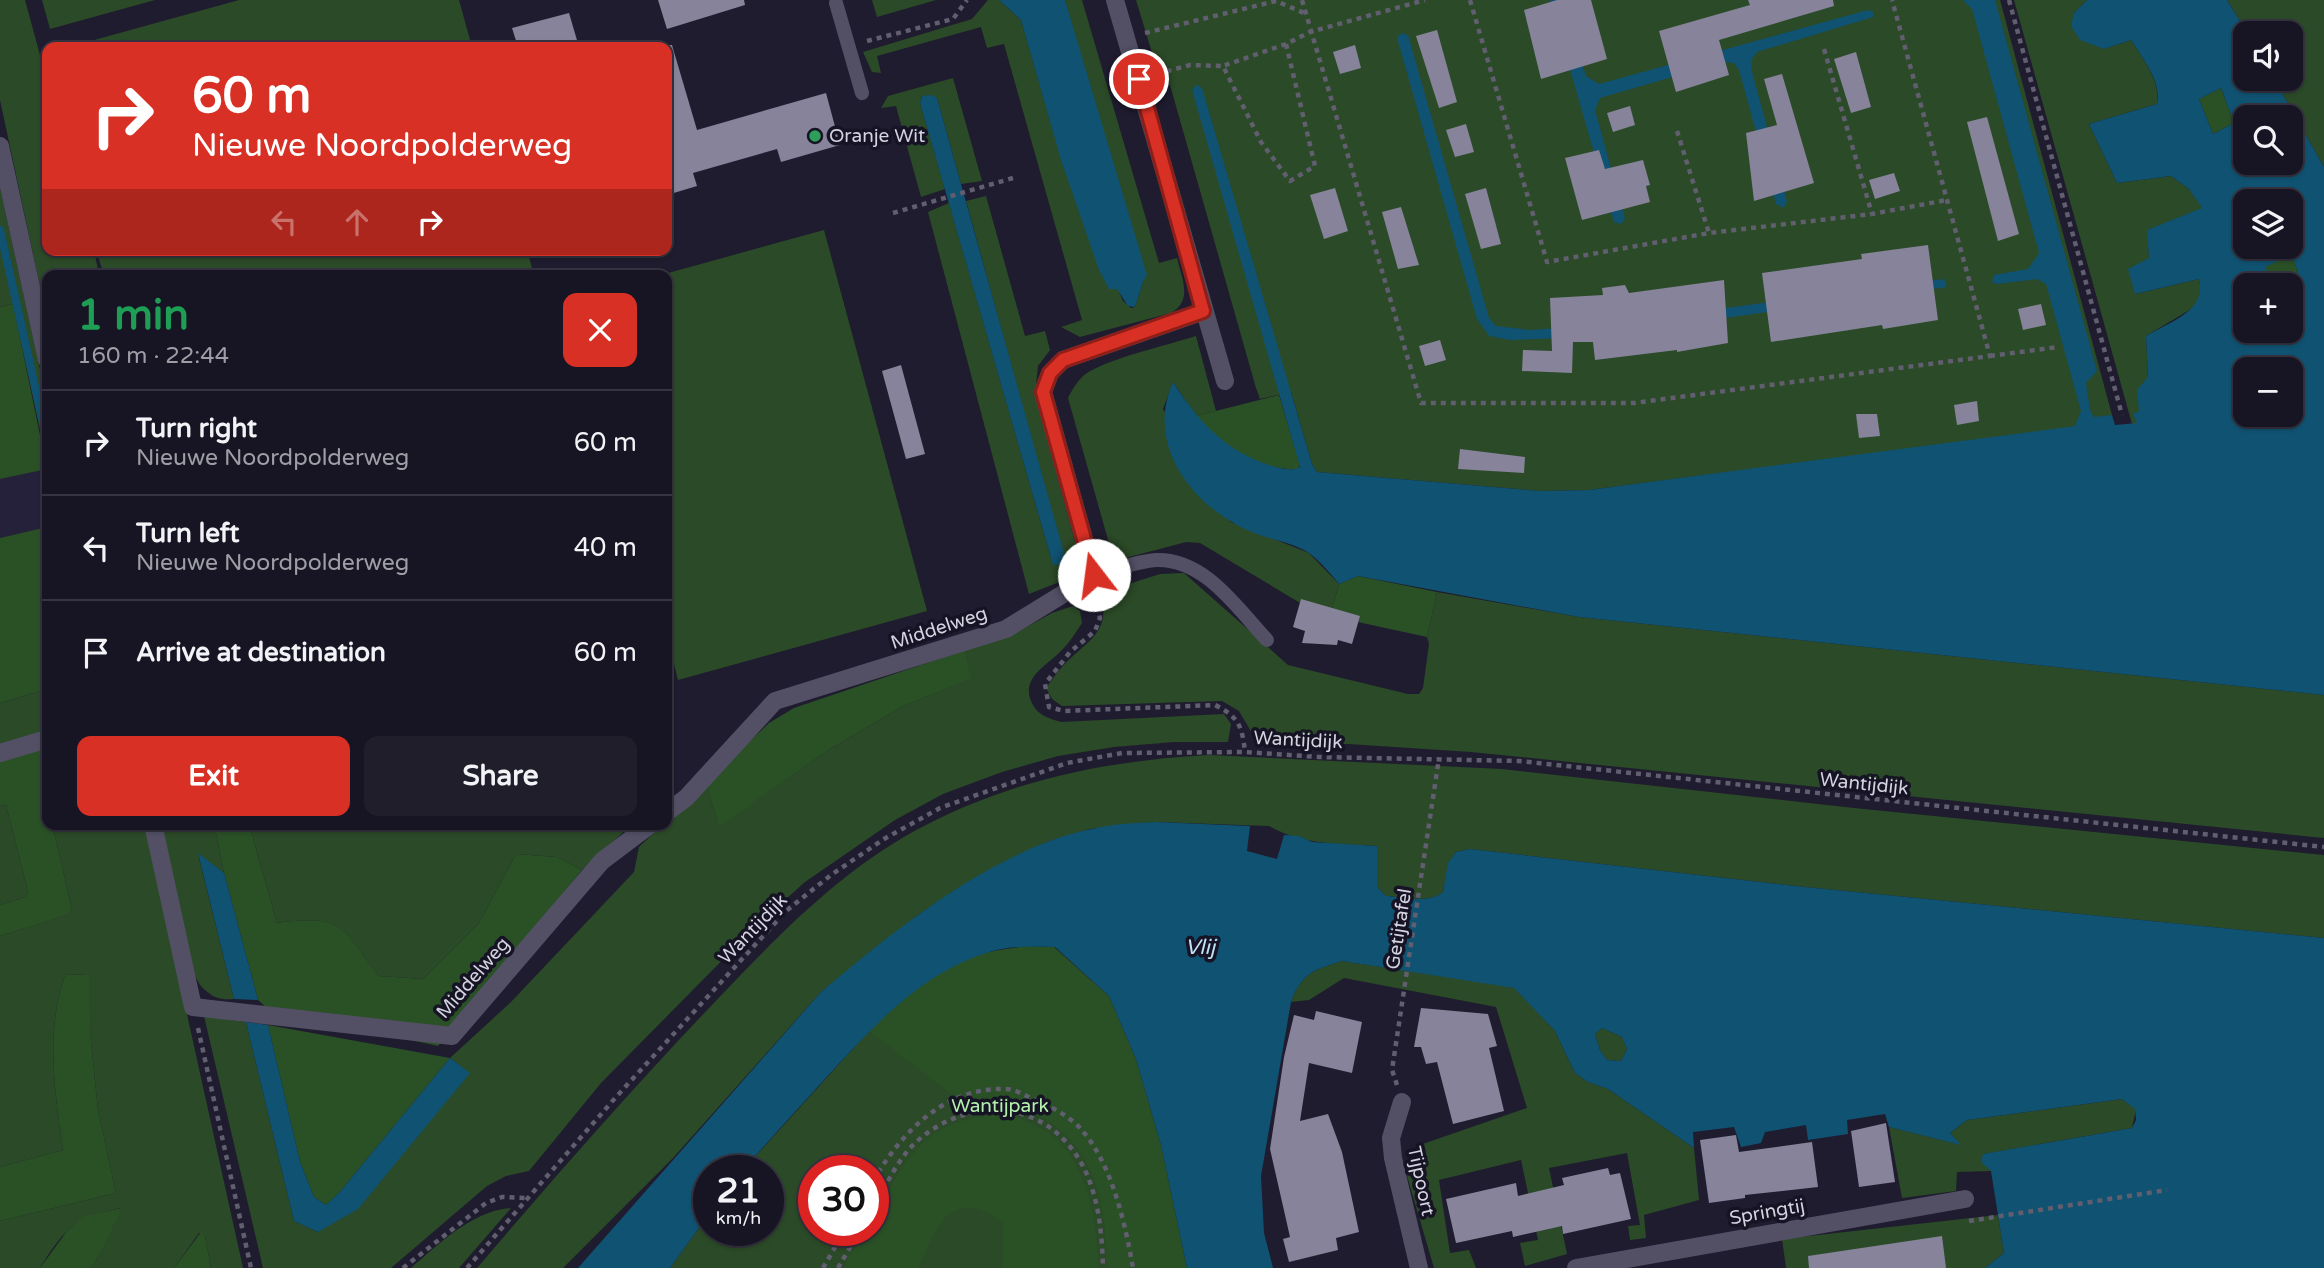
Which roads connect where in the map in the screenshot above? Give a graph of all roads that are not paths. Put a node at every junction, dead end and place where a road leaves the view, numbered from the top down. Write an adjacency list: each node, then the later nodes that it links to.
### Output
1 (1115, 0): 5 (street)
2 (836, 3): 3 (lane)
3 (862, 93)
4 (0, 146): 6 (street)
5 (1203, 311): 7 (street); 8 (street)
6 (42, 337)
7 (1225, 381)
8 (1094, 575): 9 (lane); 12 (street, Middelweg)
9 (1267, 640)
10 (42, 740): 11 (street)
11 (0, 753)
12 (672, 808)
13 (154, 830): 14 (street, Middelweg)
14 (643, 830)
15 (1402, 1102): 17 (street, Tijpoort)
16 (1965, 1199): 18 (street, Springtij)
17 (1419, 1268)
18 (1576, 1268)

